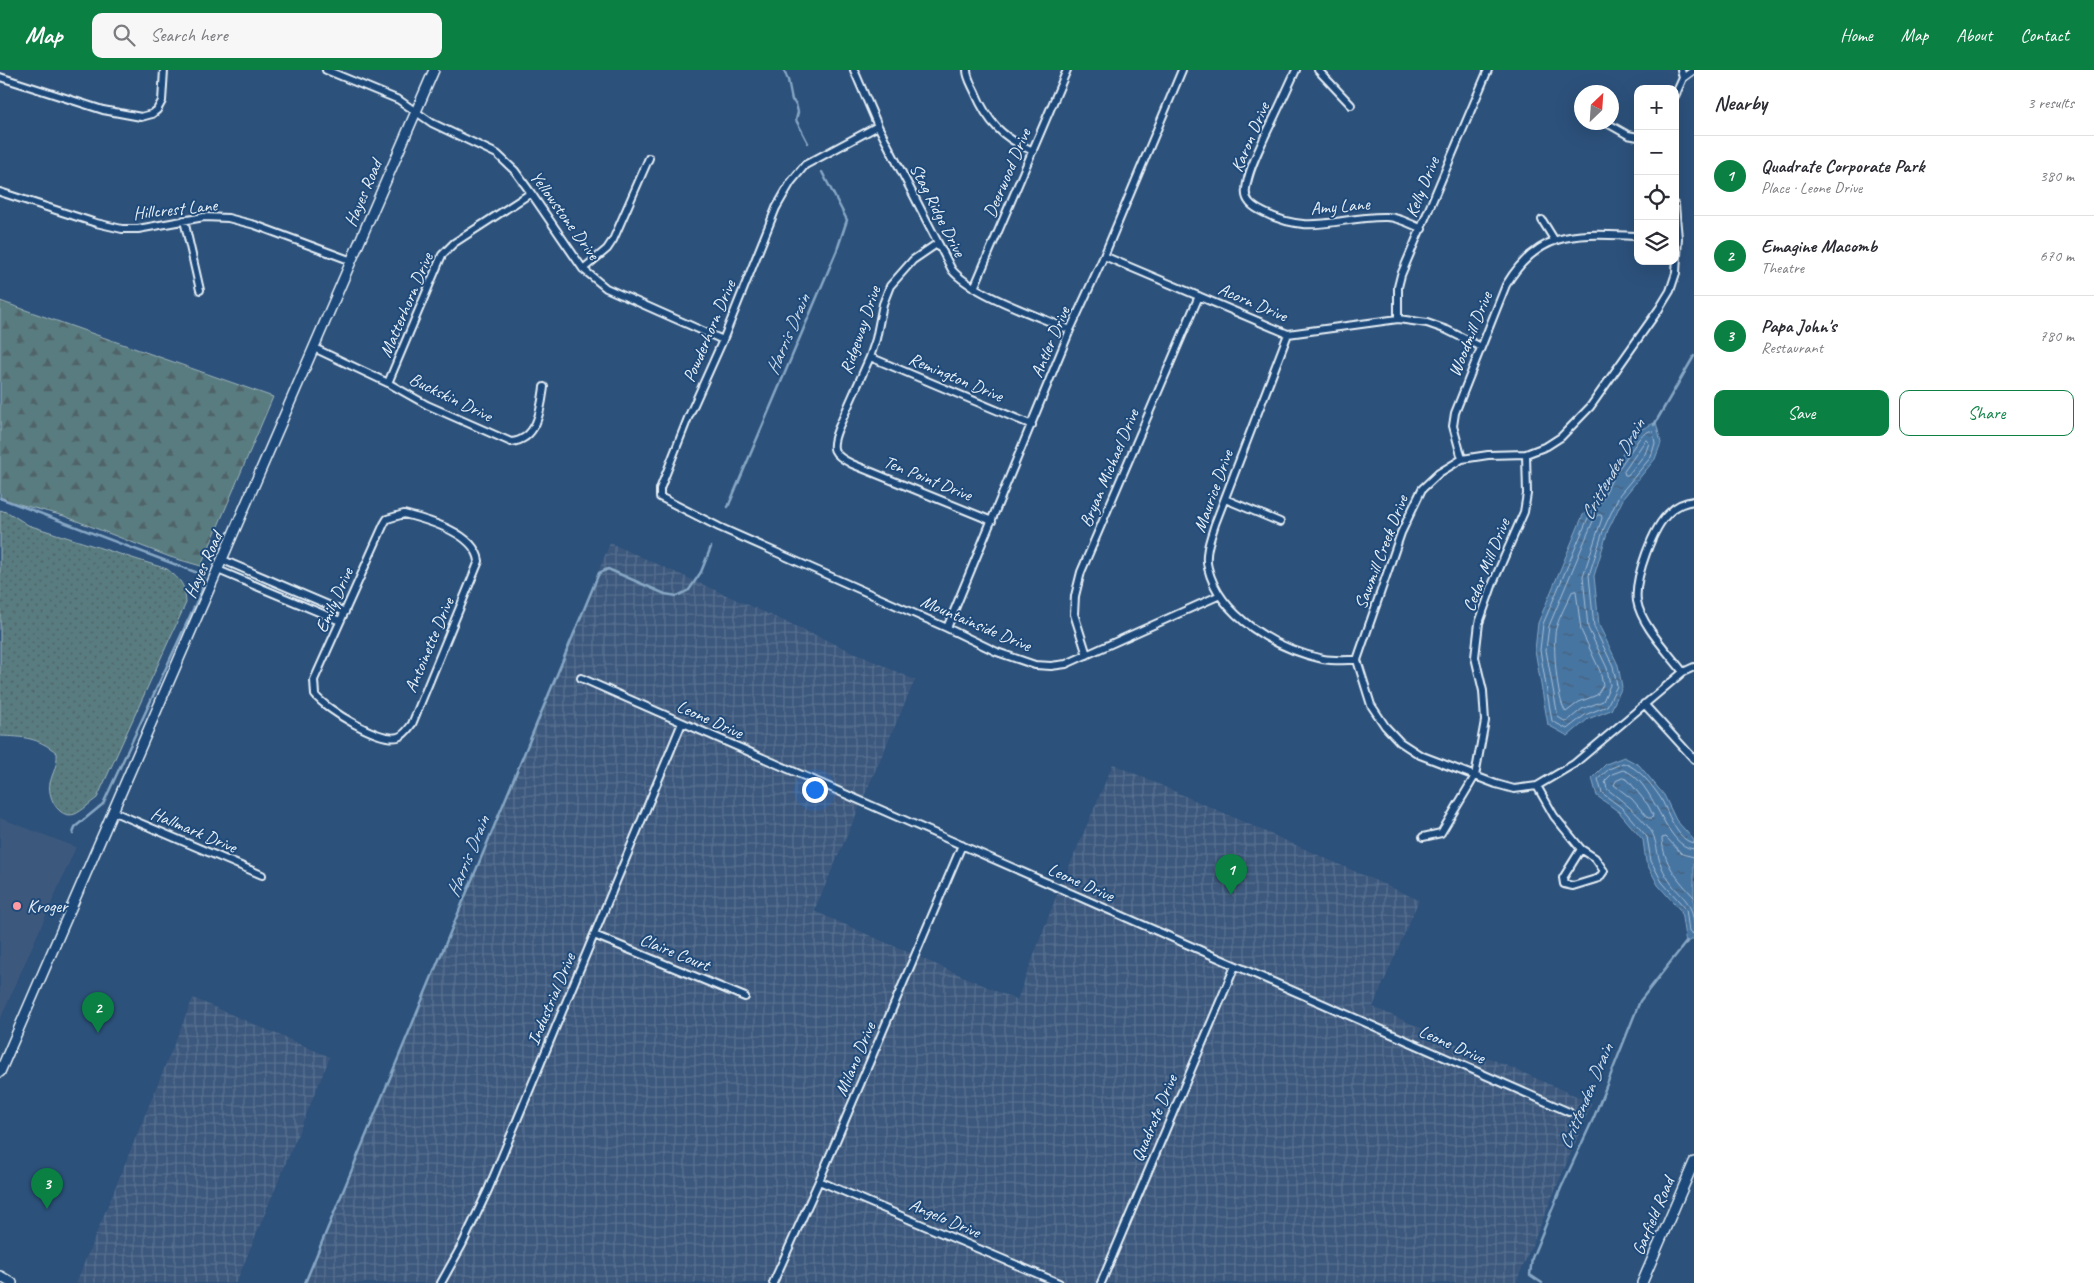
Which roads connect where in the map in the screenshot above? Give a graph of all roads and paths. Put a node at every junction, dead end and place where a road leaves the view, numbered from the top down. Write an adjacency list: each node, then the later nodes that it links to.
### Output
1 (164, 70): 13 (street)
2 (326, 70): 17 (street, Yellowstone Drive)
3 (434, 70): 17 (street, Hayes Road)
4 (854, 70): 18 (street, Stag Ridge Drive)
5 (967, 70): 21 (street)
6 (1067, 70): 21 (street, Deerwood Drive)
7 (1182, 70): 32 (street, Antler Drive)
8 (1296, 70): 23 (street, Karon Drive)
9 (1318, 70): 16 (street)
10 (1488, 70): 28 (street, Kelly Drive)
11 (1681, 70): 14 (street)
12 (1694, 70): 14 (street)
13 (0, 77)
14 (1683, 78): 15 (street)
15 (1679, 87)
16 (1351, 105)
17 (416, 112): 25 (street, Yellowstone Drive); 33 (street, Hayes Road)
18 (878, 126): 31 (street, Stag Ridge Drive); 42 (street, Powderhorn Drive)
19 (1619, 130): 20 (street)
20 (1634, 137)
21 (1033, 151): 36 (street, Deerwood Drive)
22 (649, 158): 35 (street)
23 (1246, 188): 28 (street, Amy Lane)
24 (0, 192): 26 (street, Hillcrest Lane)
25 (531, 193): 35 (street, Yellowstone Drive); 46 (street, Matterhorn Drive)
26 (184, 220): 33 (street, Hillcrest Lane); 37 (street)
27 (1542, 220): 30 (street)
28 (1422, 229): 39 (street, Kelly Drive)
29 (1634, 236): 30 (street, Woodmill Drive)
30 (1555, 240): 43 (street, Woodmill Drive)
31 (938, 242): 36 (street, Stag Ridge Drive); 45 (street, Ridgeway Drive)
32 (1104, 256): 38 (street, Acorn Drive); 40 (street, Antler Drive)
33 (352, 261): 44 (street, Hayes Road)
34 (1676, 265): 49 (street, Sawmill Creek Drive)
35 (583, 269): 42 (street, Yellowstone Drive)
36 (974, 288): 40 (street, Stag Ridge Drive)
37 (200, 290)
38 (1198, 296): 41 (street, Acorn Drive); 66 (street, Bryan Michael Drive)
39 (1398, 319): 41 (street, Acorn Drive); 43 (street, Acorn Drive)
40 (1070, 330): 48 (street, Antler Drive)
41 (1288, 334): 52 (street, Maurice Drive)
42 (723, 340): 56 (street, Powderhorn Drive)
43 (1481, 347): 50 (street, Woodmill Drive)
44 (314, 348): 46 (street, Buckskin Drive); 57 (street, Hayes Road)
45 (870, 357): 48 (street, Remington Drive); 51 (street, Ridgeway Drive)
46 (388, 383): 47 (street, Buckskin Drive)
47 (544, 387)
48 (1032, 425): 54 (street, Antler Drive)
49 (1526, 454): 50 (street, Sawmill Creek Drive); 75 (street, Cedar Mill Drive)
50 (1462, 459): 67 (street, Sawmill Creek Drive)
51 (852, 464): 54 (street, Ten Point Drive)
52 (1225, 499): 55 (street); 61 (street, Maurice Drive)
53 (1694, 501): 69 (street)
54 (992, 521): 65 (street, Antler Drive)
55 (1280, 522)
56 (752, 542): 65 (street, Mountainside Drive)
57 (222, 560): 58 (street, Hayes Road); 60 (street)
58 (218, 570): 62 (street); 77 (street, Hayes Road)
59 (474, 577): 63 (street, Emily Drive); 71 (street, Antoinette Drive)
60 (290, 589): 62 (street); 63 (street)
61 (1218, 596): 66 (street, Mountainside Drive); 67 (street, Maurice Drive)
62 (286, 598): 64 (street)
63 (345, 612): 64 (street, Emily Drive)
64 (340, 621): 71 (street, Emily Drive)
65 (947, 628): 66 (street, Mountainside Drive)
66 (1087, 655)
67 (1357, 660): 75 (street)
68 (1694, 667): 69 (street)
69 (1683, 672): 72 (street)
70 (581, 678): 73 (street, Leone Drive)
71 (314, 680)
72 (1644, 704): 74 (street); 76 (street)
73 (682, 723): 79 (street, Leone Drive); 82 (street, Industrial Drive)
74 (1694, 759)
75 (1476, 776): 76 (street); 78 (street)
76 (1537, 786): 80 (street)
77 (114, 812): 81 (street, Hallmark Drive); 85 (street, Hayes Road)
78 (1423, 837)
79 (962, 845): 83 (street, Leone Drive); 88 (street, Milano Drive)
80 (1581, 849): 80 (street)
81 (262, 875)
82 (594, 935): 84 (street, Claire Court); 91 (street, Industrial Drive)
83 (1235, 966): 86 (street, Leone Drive); 94 (street, Quadrate Drive)
84 (745, 997)
85 (0, 1072)
86 (1569, 1112)
87 (1694, 1162): 95 (street, Garfield Road)
88 (819, 1181): 92 (street, Milano Drive); 93 (street, Angelo Drive)
89 (0, 1276): 90 (street)
90 (12, 1283)
91 (441, 1283)
92 (773, 1283)
93 (1059, 1283)
94 (1101, 1283)
95 (1642, 1283)

